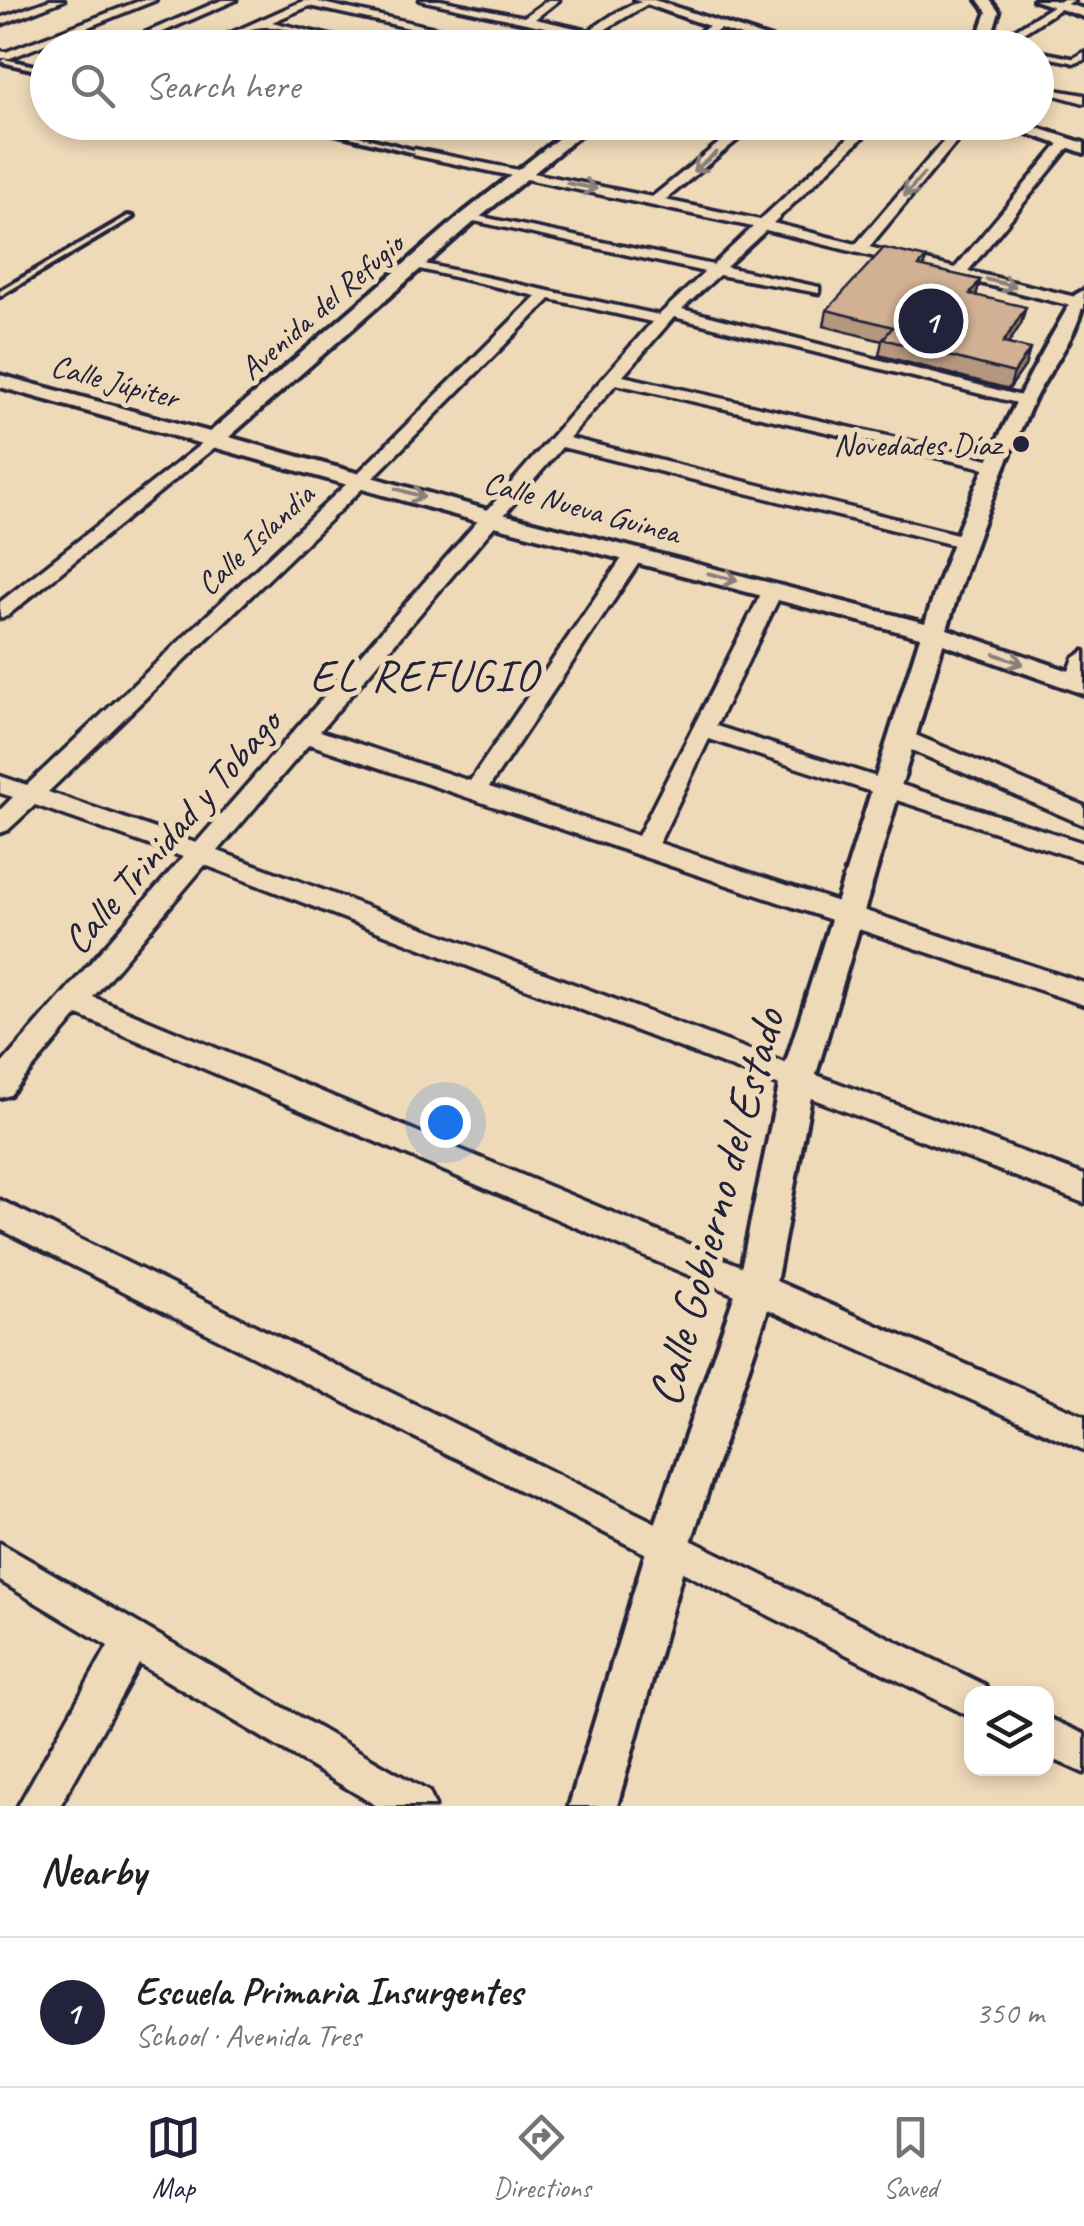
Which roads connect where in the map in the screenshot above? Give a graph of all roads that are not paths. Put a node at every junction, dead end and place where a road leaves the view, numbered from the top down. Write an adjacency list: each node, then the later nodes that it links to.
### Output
1 (59, 0): 16 (street)
2 (151, 0): 20 (street)
3 (231, 0): 21 (street)
4 (425, 0): 12 (street)
5 (554, 0): 15 (street)
6 (610, 0): 11 (street)
7 (986, 0): 31 (street)
8 (998, 0): 32 (street)
9 (1040, 0): 13 (street)
10 (311, 2): 17 (street); 18 (street)
11 (640, 3): 19 (street); 27 (street)
12 (453, 5): 15 (street); 18 (street)
13 (1059, 6): 14 (street); 33 (street)
14 (1084, 16)
15 (526, 21): 26 (street)
16 (0, 22)
17 (261, 23): 22 (street); 23 (street)
18 (410, 25): 24 (street); 25 (street)
19 (712, 28): 28 (street); 29 (street); 30 (street)
20 (72, 30)
21 (158, 30)
22 (246, 30)
23 (295, 30)
24 (399, 30)
25 (434, 30)
26 (570, 30)
27 (596, 30)
28 (709, 30)
29 (717, 30)
30 (720, 30)
31 (986, 30)
32 (1003, 30)
33 (1025, 30)
34 (30, 47): 36 (street)
35 (1054, 56): 37 (street)
36 (5, 58): 38 (lane)
37 (1081, 60)
38 (30, 66)
39 (1054, 91): 40 (street)
40 (1084, 98)
41 (1054, 138): 48 (street)
42 (368, 140): 50 (lane)
43 (434, 140): 50 (street)
44 (566, 140): 51 (street, Avenida del Refugio)
45 (731, 140): 52 (street, one-way to 52)
46 (853, 140): 55 (street, Calle Trinidad y Tobago)
47 (952, 140): 56 (street, one-way to 56)
48 (1066, 142): 49 (street); 59 (street)
49 (1084, 147)
50 (418, 152): 51 (street)
51 (524, 174): 52 (street, one-way to 52); 54 (street, Avenida del Refugio)
52 (656, 201): 55 (street)
53 (130, 218): 62 (lane)
54 (468, 218): 57 (street, Avenida del Refugio); 58 (street)
55 (763, 225): 56 (street); 58 (street, Calle Trinidad y Tobago)
56 (860, 248): 59 (street)
57 (416, 264): 61 (street); 68 (street, Avenida del Refugio)
58 (716, 268): 60 (street); 64 (street, Calle Trinidad y Tobago)
59 (959, 272): 63 (street, one-way to 63)
60 (814, 290)
61 (547, 293): 64 (street); 71 (street, Calle Islandia)
62 (0, 294)
63 (1083, 300): 67 (street, Calle Gobierno del Estado)
64 (666, 316): 65 (street, Calle Trinidad y Tobago); 67 (street)
65 (612, 378): 69 (street, Calle Trinidad y Tobago); 70 (street)
66 (0, 381): 68 (street, Calle Júpiter)
67 (1024, 402): 70 (street, Calle Gobierno del Estado)
68 (214, 439): 71 (street, Calle Nueva Guinea); 76 (street, Avenida del Refugio)
69 (559, 441): 72 (street, Calle Trinidad y Tobago); 73 (street)
70 (993, 465): 73 (street, Calle Gobierno del Estado)
71 (362, 478): 72 (street, Calle Nueva Guinea, one-way to 72); 85 (street, Calle Islandia)
72 (491, 518): 74 (street, Calle Nueva Guinea); 80 (street, Calle Trinidad y Tobago)
73 (962, 541): 77 (street, Calle Gobierno del Estado)
74 (634, 555): 75 (street, Calle Nueva Guinea, one-way to 75); 84 (street)
75 (774, 590): 77 (street, Calle Nueva Guinea); 79 (street)
76 (0, 612)
77 (935, 633): 78 (street, Calle Nueva Guinea, one-way to 78); 81 (street, Calle Gobierno del Estado)
78 (1081, 675)
79 (702, 730): 83 (street); 88 (street)
80 (304, 734): 84 (street); 90 (street, Calle Trinidad y Tobago)
81 (901, 737): 83 (street, Calle Gobierno del Estado); 86 (street)
82 (0, 784): 85 (street)
83 (885, 786): 89 (street); 91 (street, Calle Gobierno del Estado)
84 (474, 792): 88 (street)
85 (30, 794): 87 (street, Calle Islandia); 90 (street)
86 (1084, 816)
87 (0, 824)
88 (644, 848): 91 (street)
89 (1084, 852)
90 (201, 854): 93 (street, Calle Trinidad y Tobago); 94 (street)
91 (848, 916): 92 (street); 94 (street, Calle Gobierno del Estado)
92 (1084, 994)
93 (74, 1001): 95 (street, Calle Trinidad y Tobago); 98 (street)
94 (797, 1081): 96 (street); 98 (street, Calle Gobierno del Estado)
95 (0, 1086)
96 (1084, 1189)
97 (0, 1214): 100 (street)
98 (756, 1288): 99 (street); 100 (street, Calle Gobierno del Estado)
99 (1084, 1433)
100 (668, 1548): 103 (street); 108 (street, Calle Gobierno del Estado)
101 (0, 1561): 102 (street)
102 (132, 1640): 106 (street); 107 (street)
103 (964, 1694)
104 (1054, 1740): 105 (street)
105 (1084, 1754)
106 (38, 1806)
107 (415, 1806)
108 (593, 1806)

